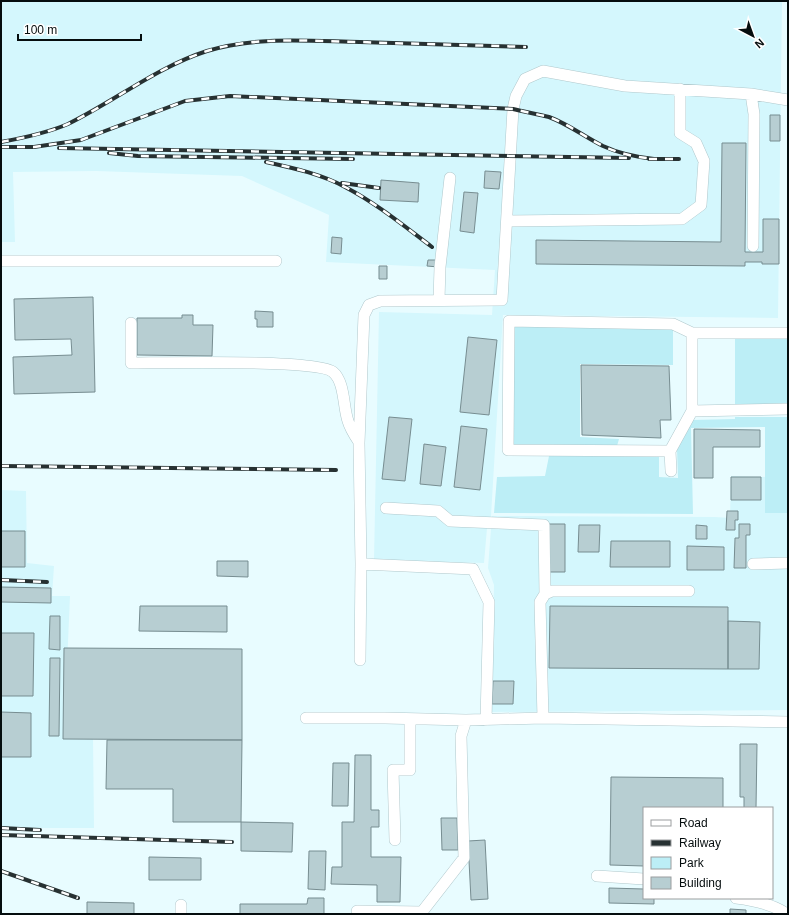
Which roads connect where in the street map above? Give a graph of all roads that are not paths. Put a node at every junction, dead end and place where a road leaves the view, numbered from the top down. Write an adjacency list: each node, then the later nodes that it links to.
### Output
1 (680, 90): 2 (street); 5 (street); 5 (street)
2 (751, 94): 3 (street); 6 (street)
3 (788, 100)
4 (450, 178): 9 (street)
5 (507, 220): 9 (street)
6 (753, 246)
7 (1, 261): 8 (street)
8 (276, 261)
9 (439, 300): 15 (street)
10 (131, 323): 15 (street)
11 (692, 333): 12 (street); 14 (street); 16 (street)
12 (788, 333)
13 (788, 410): 14 (street)
14 (692, 411): 16 (street)
15 (359, 443): 20 (street)
16 (670, 450): 17 (street)
17 (671, 470)
18 (386, 508): 23 (street)
19 (788, 563): 21 (street)
20 (361, 564): 24 (street); 29 (street)
21 (753, 564)
22 (689, 591): 23 (street)
23 (545, 594): 26 (street)
24 (360, 660)
25 (306, 718): 27 (street)
26 (543, 718): 29 (street); 30 (street)
27 (410, 719): 28 (street); 31 (street)
28 (466, 720): 29 (street); 35 (street)
29 (486, 720)
30 (788, 722)
31 (395, 840)
32 (597, 876): 33 (street)
33 (643, 879)
34 (744, 899): 36 (street)
35 (358, 911)
36 (787, 914)

